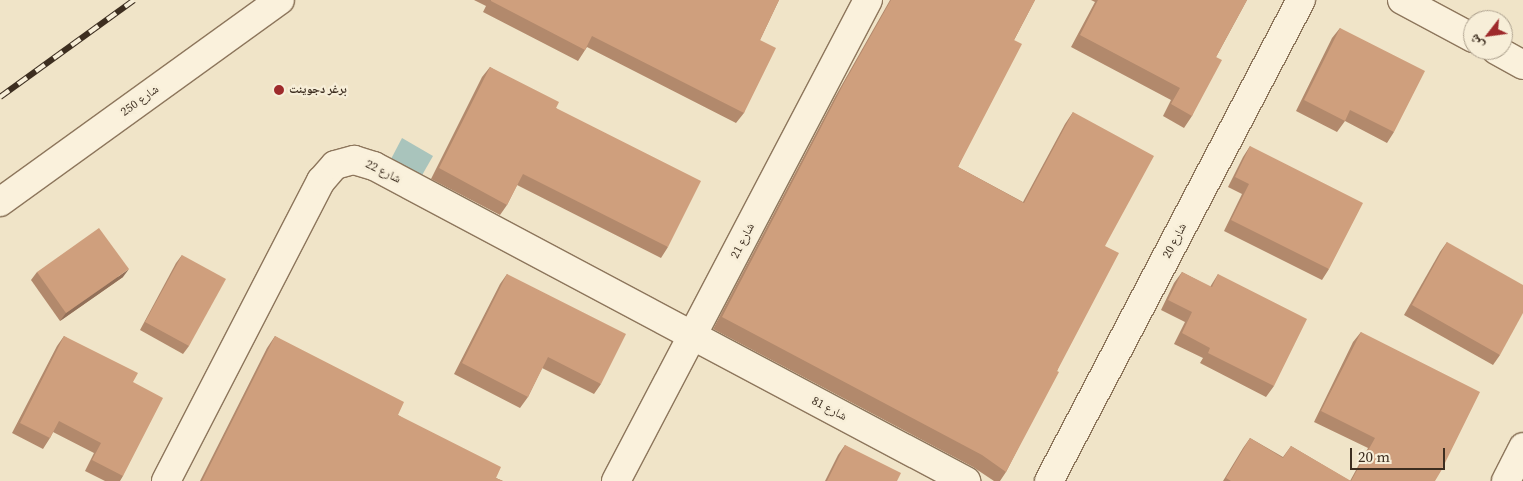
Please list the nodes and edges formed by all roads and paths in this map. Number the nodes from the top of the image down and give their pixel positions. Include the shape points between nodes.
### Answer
1 (280, 0) edge
2 (868, 0) edge
3 (1301, 0) edge
4 (1402, 0) edge
5 (1463, 33) edge
6 (0, 202) edge
7 (693, 336) junction
8 (1523, 447) edge
9 (166, 481) edge
10 (616, 481) edge
11 (966, 481) edge
12 (1048, 481) edge
13 (1506, 481) edge

1 - 6 street, شارع 250
2 - 7 street, شارع 21
3 - 12 street, شارع 20
4 - 5 street
7 - 9 street, شارع 22 via 369,164 344,161 335,165 321,181
7 - 10 street, شارع 21
7 - 11 street, شارع 81
8 - 13 street

